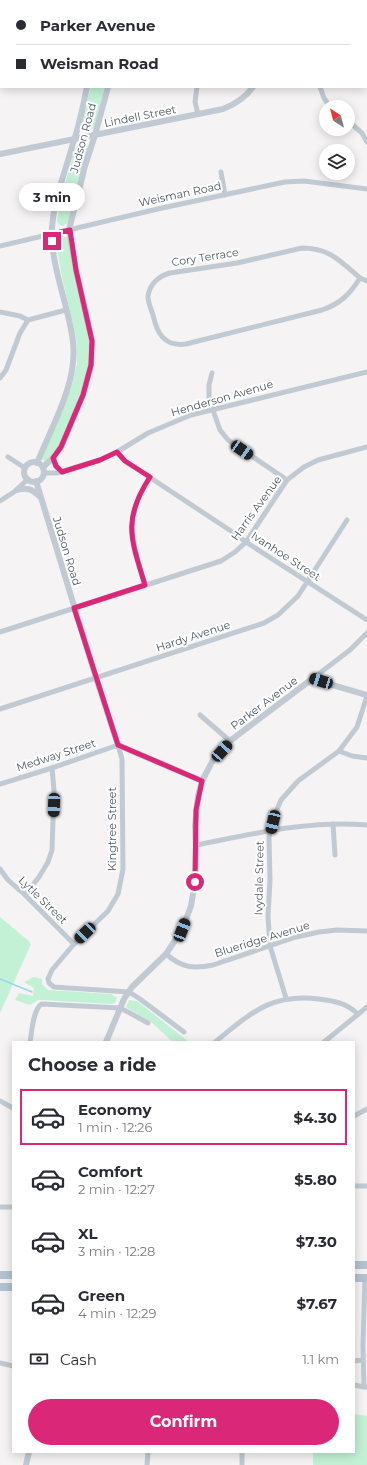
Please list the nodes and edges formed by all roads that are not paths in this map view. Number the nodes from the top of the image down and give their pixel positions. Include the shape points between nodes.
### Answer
1 (87, 88) edge
2 (108, 88) edge
3 (197, 88) edge
4 (252, 88) edge
5 (320, 88) edge
6 (325, 100) edge
7 (198, 114) junction
8 (355, 127) edge
9 (95, 135) junction
10 (75, 139) junction
11 (367, 142) edge
12 (0, 154) edge
13 (221, 172) dead end
14 (367, 189) edge
15 (225, 195) junction
16 (70, 230) junction
17 (52, 234) junction
18 (0, 246) edge
19 (360, 278) junction
20 (367, 281) edge
21 (66, 310) junction
22 (0, 312) edge
23 (28, 320) junction
24 (367, 372) edge
25 (212, 373) dead end
26 (0, 378) edge
27 (212, 410) junction
28 (367, 447) edge
29 (117, 452) junction
30 (8, 456) dead end
31 (53, 458) junction
32 (37, 462) junction
33 (26, 468) junction
34 (44, 470) junction
35 (62, 472) junction
36 (150, 477) junction
37 (28, 479) junction
38 (287, 480) junction
39 (36, 482) junction
40 (17, 490) junction
41 (40, 497) junction
42 (0, 501) edge
43 (347, 520) dead end
44 (246, 542) junction
45 (308, 582) junction
46 (145, 585) junction
47 (74, 608) junction
48 (367, 620) edge
49 (0, 632) edge
50 (367, 633) edge
51 (96, 678) junction
52 (312, 679) junction
53 (367, 696) edge
54 (0, 709) edge
55 (200, 715) dead end
56 (230, 741) junction
57 (118, 745) junction
58 (339, 751) junction
59 (367, 758) edge
60 (52, 768) junction
61 (202, 781) junction
62 (0, 784) edge
63 (333, 824) junction
64 (367, 825) edge
65 (271, 830) junction
66 (196, 846) junction
67 (335, 855) dead end
68 (0, 869) edge
69 (25, 895) junction
70 (367, 931) edge
71 (74, 944) junction
72 (270, 946) junction
73 (166, 954) junction
74 (129, 992) junction
75 (286, 998) junction
76 (367, 1007) edge
77 (120, 1008) junction
78 (358, 1014) junction
79 (148, 1023) dead end
80 (184, 1032) dead end
81 (30, 1041) edge
82 (106, 1041) edge
83 (216, 1041) edge
84 (325, 1041) edge
85 (0, 1101) edge
86 (12, 1107) edge
87 (367, 1110) edge
88 (355, 1116) edge
89 (355, 1186) edge
90 (367, 1186) edge
91 (0, 1207) edge
92 (12, 1207) edge
93 (355, 1265) edge
94 (367, 1265) edge
95 (12, 1274) edge
96 (0, 1275) edge
97 (355, 1278) edge
98 (366, 1278) edge
99 (0, 1286) edge
100 (12, 1287) edge
101 (366, 1298) edge
102 (363, 1360) junction
103 (355, 1361) edge
104 (0, 1363) edge
105 (12, 1366) edge
106 (355, 1385) edge
107 (365, 1387) edge
108 (29, 1453) edge
109 (148, 1453) edge
110 (242, 1453) edge
111 (26, 1465) edge
112 (147, 1465) edge
113 (242, 1465) edge

1 - 10 street, Judson Road
2 - 9 street, Judson Road
3 - 7 street via 195,102
4 - 7 street, Lindell Street via 234,104
5 - 6 street
7 - 9 street, Lindell Street
8 - 11 street
9 - 10 street, Lindell Street
9 - 16 street, Judson Road
10 - 12 street, Lindell Street
10 - 17 street, Judson Road via 56,198
13 - 15 street
14 - 15 street, Weisman Road via 304,180
15 - 16 street, Weisman Road
16 - 17 street, Weisman Road
16 - 31 street, Judson Road via 91,335 91,365 83,395 61,447
17 - 18 street, Weisman Road
17 - 21 street, Judson Road
19 - 19 street, Cory Terrace via 332,254 313,248 298,248 237,263 166,274 153,284 148,297 159,334 168,342 183,344 331,307 347,296
19 - 20 street, Cory Terrace
21 - 23 street
21 - 32 street, Judson Road via 73,341 72,372 66,394
22 - 23 street
23 - 26 street
24 - 27 street, Henderson Avenue
25 - 27 street via 208,395
27 - 29 street, Henderson Avenue via 170,423
27 - 38 street via 220,430 228,440
28 - 38 street, Harris Avenue via 318,460
29 - 35 street, Henderson Avenue
29 - 36 street, Ivanhoe Street via 125,461
30 - 33 street
31 - 34 street, Judson Road
31 - 35 street
32 - 33 street via 30,463
32 - 34 street
33 - 37 street via 25,474
34 - 35 street, Henderson Avenue via 49,474
34 - 39 street via 41,479
36 - 44 street, Ivanhoe Street
36 - 46 street via 135,503 131,531
37 - 39 street
37 - 40 street
38 - 44 street, Harris Avenue
39 - 41 street, Judson Road
40 - 41 street via 29,489
40 - 42 street
41 - 47 street, Judson Road
43 - 45 street, Hardy Avenue
44 - 45 street, Ivanhoe Street
44 - 46 street, Harris Avenue via 221,561
45 - 48 street, Ivanhoe Street
45 - 51 street, Hardy Avenue via 290,605 264,623
46 - 47 street, Harris Avenue
47 - 49 street, Harris Avenue
47 - 51 street, Judson Road
50 - 52 street, Parker Avenue via 350,650
51 - 54 street, Hardy Avenue
51 - 57 street, Judson Road
52 - 53 street
52 - 56 street, Parker Avenue
53 - 58 street, Ivydale Street via 357,727
55 - 56 street
56 - 61 street, Parker Avenue via 214,760
57 - 60 street, Medway Street
57 - 61 street
57 - 71 street, Kingtree Street via 122,759 121,884 108,911
58 - 59 street
58 - 65 street, Ivydale Street via 298,781 281,800
60 - 62 street, Medway Street
60 - 69 street via 52,850 48,862
61 - 66 street, Parker Avenue via 196,810
63 - 64 street
63 - 65 street
63 - 67 street
65 - 66 street
65 - 72 street, Ivydale Street via 268,916
66 - 73 street, Parker Avenue via 191,906 182,930
68 - 69 street, Lytle Street
69 - 71 street, Lytle Street
70 - 72 street, Blueridge Avenue via 319,932
71 - 74 street, Kingtree Street via 52,970 49,983 54,987
72 - 73 street, Blueridge Avenue via 200,968 182,965
72 - 75 street, Ivydale Street
73 - 74 street, Parker Avenue
74 - 77 street, Parker Avenue
74 - 80 street
75 - 78 street via 308,997 332,1001 349,1006
75 - 83 street via 251,1013
76 - 78 street
77 - 79 street
77 - 81 street via 39,1005
77 - 82 street, Parker Avenue
78 - 84 street
85 - 86 street
87 - 88 street
89 - 90 street
91 - 92 street
93 - 94 main road
95 - 96 main road
97 - 98 main road
98 - 101 street
99 - 100 main road
101 - 102 street
102 - 103 street
102 - 107 street
104 - 105 street
106 - 107 street
108 - 111 street
109 - 112 street
110 - 113 street

